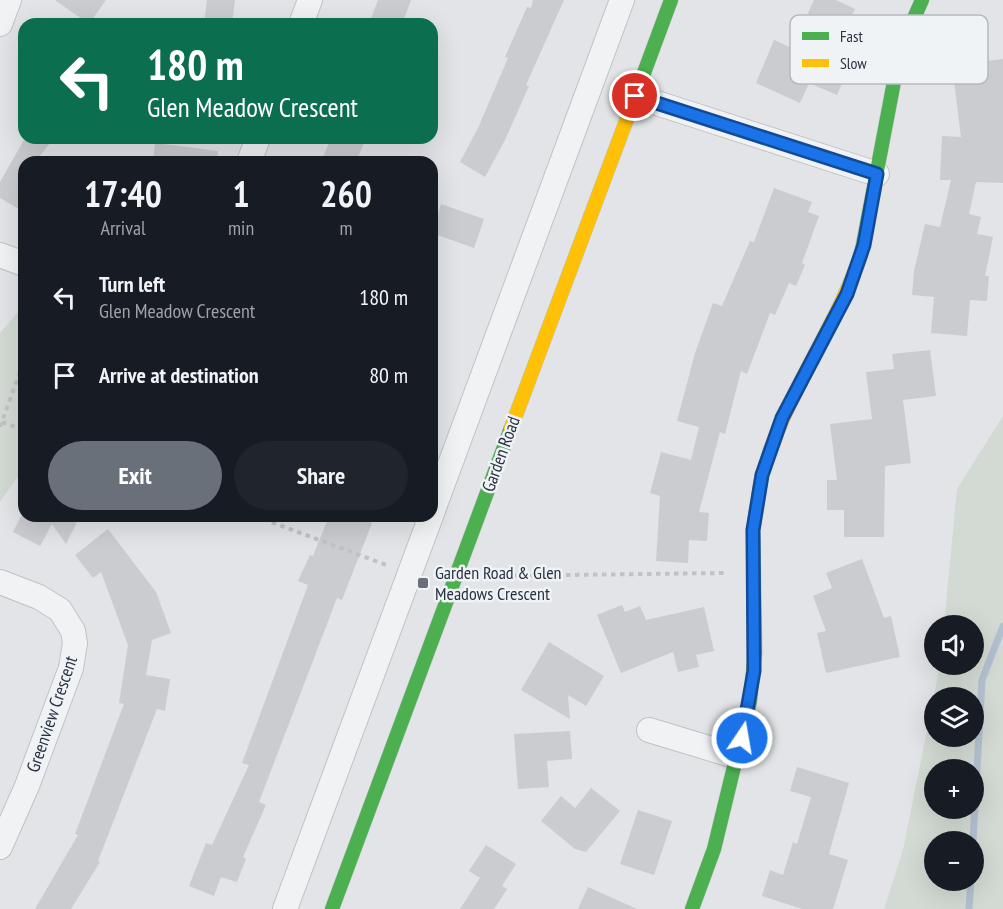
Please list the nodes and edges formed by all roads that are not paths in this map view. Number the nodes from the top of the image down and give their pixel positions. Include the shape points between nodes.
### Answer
1 (9, 0) edge
2 (310, 0) edge
3 (622, 0) edge
4 (670, 0) edge
5 (922, 0) edge
6 (915, 15) edge
7 (303, 18) edge
8 (0, 24) edge
9 (894, 84) edge
10 (635, 96) junction
11 (877, 174) junction
12 (0, 255) edge
13 (18, 262) edge
14 (438, 499) edge
15 (429, 522) edge
16 (0, 582) edge
17 (649, 730) dead end
18 (738, 757) junction
19 (0, 847) edge
20 (285, 909) edge
21 (332, 909) edge
22 (692, 909) edge

1 - 8 street
2 - 7 street
3 - 14 street
4 - 10 street, Garden Road
5 - 6 street
9 - 11 street
10 - 11 street
10 - 21 street, Garden Road
11 - 18 street via 864,245 847,294 782,418 762,475 753,530 754,671
12 - 13 street
15 - 20 street
16 - 19 street, Greenview Crescent via 60,610 75,643 71,668
17 - 18 street
18 - 22 street via 714,849

